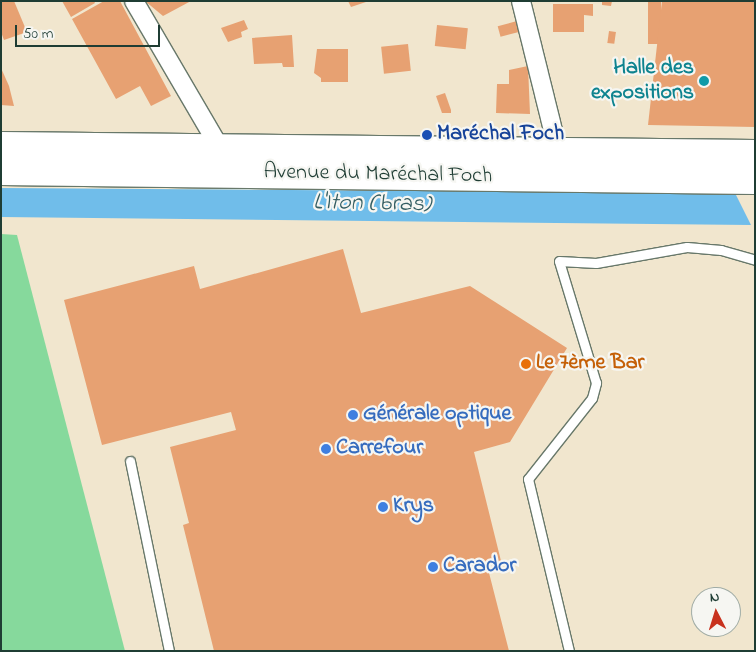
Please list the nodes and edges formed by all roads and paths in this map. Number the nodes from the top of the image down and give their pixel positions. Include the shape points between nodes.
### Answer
1 (134, 1) edge
2 (521, 1) edge
3 (1, 146) edge
4 (220, 148) junction
5 (558, 150) junction
6 (755, 154) edge
7 (1, 171) edge
8 (755, 180) edge
9 (755, 260) edge
10 (130, 461) dead end
11 (169, 651) edge
12 (569, 651) edge

1 - 4 street
2 - 5 street
3 - 4 main road, Avenue du Maréchal Foch
4 - 5 main road, Avenue du Maréchal Foch
5 - 6 main road, Avenue du Maréchal Foch
7 - 8 main road, Avenue du Maréchal Foch
9 - 12 lane via 721,250 687,248 596,262 558,261 596,383 592,398 528,479
10 - 11 lane

